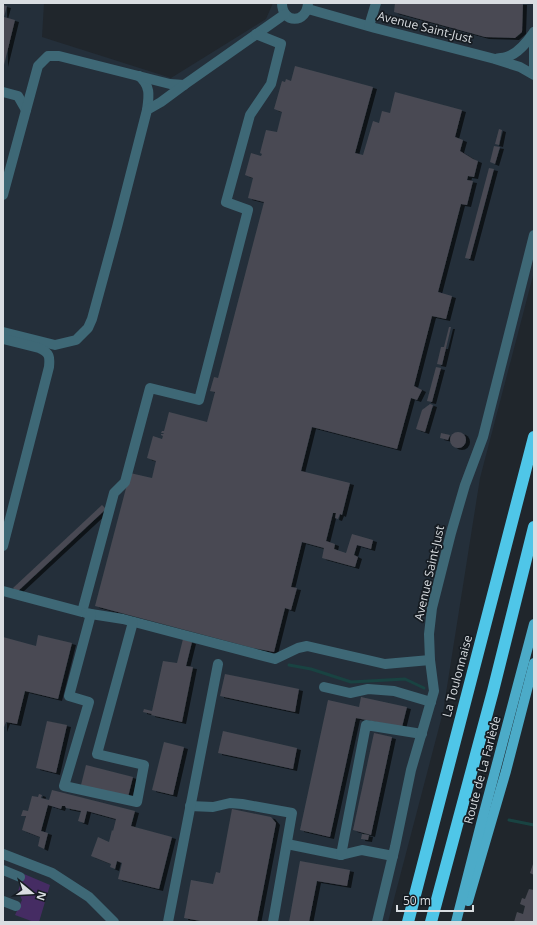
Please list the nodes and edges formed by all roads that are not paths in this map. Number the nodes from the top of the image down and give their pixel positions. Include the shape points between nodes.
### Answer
1 (282, 3) edge
2 (376, 3) edge
3 (308, 6) edge
4 (285, 14) junction
5 (368, 26) junction
6 (534, 31) edge
7 (256, 34) junction
8 (495, 59) junction
9 (534, 69) edge
10 (534, 75) edge
11 (139, 76) junction
12 (184, 84) junction
13 (3, 92) edge
14 (26, 110) junction
15 (147, 110) junction
16 (14, 156) junction
17 (3, 159) edge
18 (3, 195) edge
19 (534, 235) edge
20 (3, 332) edge
21 (3, 339) edge
22 (534, 437) edge
23 (534, 527) edge
24 (6, 529) edge
25 (3, 546) edge
26 (3, 591) edge
27 (87, 613) junction
28 (133, 622) junction
29 (534, 624) edge
30 (533, 639) edge
31 (430, 660) junction
32 (534, 663) edge
33 (218, 664) dead end
34 (534, 681) edge
35 (324, 687) dead end
36 (431, 702) junction
37 (520, 716) junction
38 (422, 734) junction
39 (190, 806) junction
40 (287, 844) junction
41 (3, 854) edge
42 (341, 855) junction
43 (393, 856) junction
44 (3, 870) edge
45 (20, 877) dead end
46 (3, 901) edge
47 (16, 906) dead end
48 (114, 922) edge
49 (168, 922) edge
50 (273, 922) edge
51 (377, 922) edge
52 (408, 922) edge
53 (431, 922) edge
54 (456, 922) edge
55 (462, 922) edge

1 - 4 street
2 - 5 street
3 - 4 street via 301,17 292,18
3 - 5 street, Avenue Saint-Just
4 - 7 street
5 - 8 street, Avenue Saint-Just
6 - 8 street via 514,54
6 - 9 street
7 - 12 street
7 - 27 street via 281,44 271,84 250,115 226,202 248,210 199,400 150,388 125,482 114,493
8 - 10 street, Avenue Saint-Just via 520,67
11 - 12 street via 170,84
11 - 14 street via 59,56 48,56 38,66
11 - 15 street via 146,82 148,89
12 - 15 street
13 - 14 street via 18,96
14 - 16 street
15 - 20 street via 88,328 76,340 55,345
16 - 17 street
16 - 18 street
19 - 31 street, Avenue Saint-Just via 483,437 464,485 432,608
21 - 24 street via 45,350 50,360
22 - 52 highway, La Toulonnaise
23 - 53 highway
24 - 25 street
26 - 27 street
27 - 28 street
27 - 28 street via 69,696 89,702 64,786 136,802 144,765 97,754
28 - 31 street via 275,659 307,646 385,664
29 - 30 main road, Route de La Farlède
30 - 54 main road, Route de La Farlède
31 - 36 street, Avenue Saint-Just via 434,691
32 - 37 main road, Route de La Farlède
33 - 39 street
34 - 37 street
35 - 36 street via 350,692 368,689 394,691
36 - 38 street, Avenue Saint-Just
37 - 55 main road, Route de La Farlède
38 - 42 street via 366,725
38 - 43 street, Avenue Saint-Just via 411,770
39 - 40 street via 213,807 230,803 292,813
39 - 49 street
40 - 42 street
40 - 50 street
41 - 48 street via 52,874 89,897
42 - 43 street via 362,850
43 - 51 street, Avenue Saint-Just
44 - 45 street
46 - 47 street

